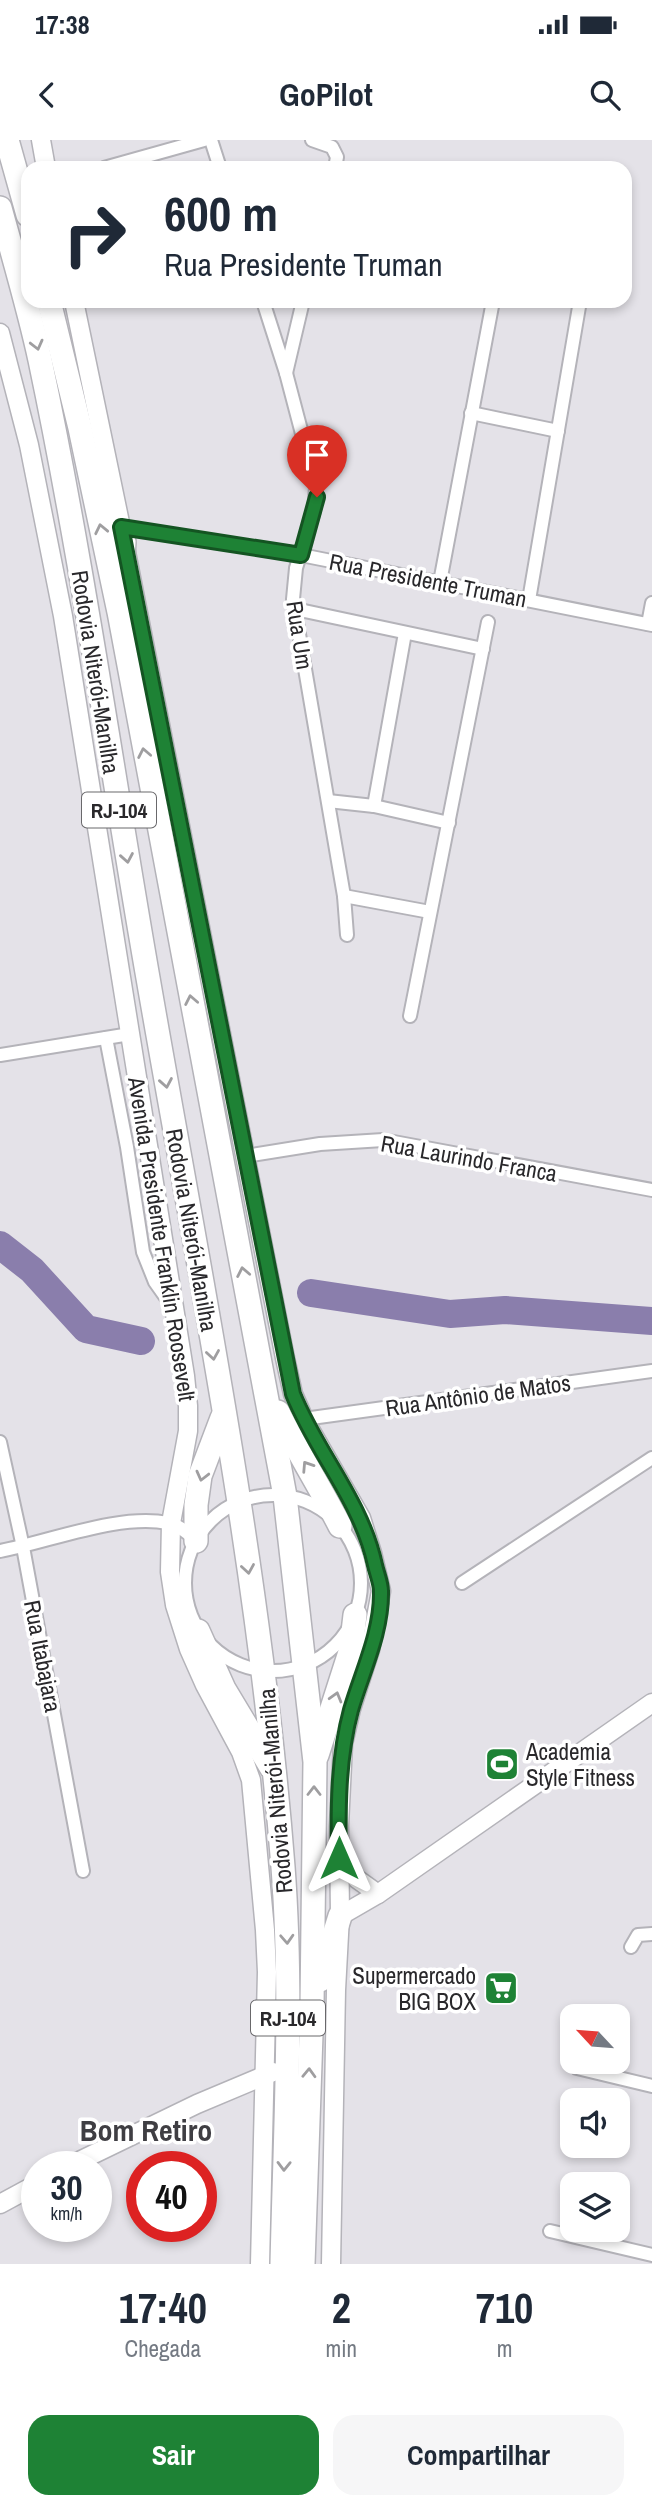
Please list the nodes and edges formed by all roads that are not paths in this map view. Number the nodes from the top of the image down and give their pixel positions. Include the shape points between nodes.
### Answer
1 (7, 140) edge
2 (41, 140) edge
3 (204, 140) edge
4 (211, 140) edge
5 (312, 140) edge
6 (45, 161) edge
7 (129, 161) edge
8 (218, 161) edge
9 (336, 161) edge
10 (21, 190) edge
11 (0, 208) edge
12 (21, 287) edge
13 (27, 308) edge
14 (51, 308) edge
15 (75, 308) edge
16 (265, 308) edge
17 (301, 308) edge
18 (492, 308) edge
19 (579, 308) edge
20 (0, 333) edge
21 (286, 373) junction
22 (471, 413) junction
23 (558, 431) junction
24 (122, 535) junction
25 (301, 555) junction
26 (440, 582) junction
27 (529, 600) junction
28 (652, 603) edge
29 (295, 609) junction
30 (118, 612) junction
31 (488, 622) dead end
32 (650, 625) edge
33 (405, 633) junction
34 (483, 649) junction
35 (328, 801) junction
36 (374, 806) junction
37 (449, 823) junction
38 (344, 896) junction
39 (430, 912) junction
40 (346, 935) dead end
41 (410, 1016) dead end
42 (130, 1034) junction
43 (106, 1038) junction
44 (0, 1055) edge
45 (245, 1156) junction
46 (652, 1190) edge
47 (174, 1308) junction
48 (652, 1371) edge
49 (265, 1387) junction
50 (223, 1415) junction
51 (303, 1419) junction
52 (0, 1441) edge
53 (652, 1458) edge
54 (285, 1496) junction
55 (238, 1502) junction
56 (171, 1523) junction
57 (340, 1526) junction
58 (196, 1541) junction
59 (23, 1546) junction
60 (0, 1551) edge
61 (462, 1583) dead end
62 (361, 1586) junction
63 (381, 1591) junction
64 (355, 1615) junction
65 (198, 1631) junction
66 (306, 1665) junction
67 (264, 1671) junction
68 (652, 1703) edge
69 (314, 1762) junction
70 (275, 1773) junction
71 (339, 1858) junction
72 (83, 1871) dead end
73 (378, 1894) junction
74 (340, 1916) junction
75 (652, 1934) edge
76 (631, 1947) dead end
77 (312, 2006) junction
78 (286, 2066) junction
79 (602, 2074) edge
80 (263, 2076) junction
81 (652, 2086) edge
82 (100, 2151) edge
83 (21, 2193) edge
84 (0, 2204) edge
85 (550, 2231) dead end
86 (652, 2255) edge
87 (260, 2264) edge
88 (282, 2264) edge
89 (303, 2264) edge
90 (331, 2264) edge

1 - 10 highway
2 - 6 street
3 - 7 street
4 - 8 street
5 - 9 street via 332,147
11 -> 12 highway, Rodovia Niterói-Manilha / RJ-104
13 -> 50 highway, Rodovia Niterói-Manilha / RJ-104 via 74,532
30 -> 14 highway, Rodovia Niterói-Manilha / RJ-104
15 - 24 street
16 - 21 street, Rua Um
17 - 21 street
18 - 22 street
19 - 23 street
20 - 42 street, Avenida Presidente Franklin Roosevelt via 29,445 61,604
21 - 25 street, Rua Um via 317,497
22 - 23 street
22 - 26 street
23 - 27 street
24 - 25 street, Rua Presidente Truman
24 - 30 highway
24 - 45 street
25 - 26 street, Rua Presidente Truman
25 - 29 street, Rua Um via 293,586
26 - 27 street, Rua Presidente Truman
27 - 32 street, Rua Presidente Truman
28 - 32 street
29 - 33 street
29 - 35 street, Rua Um
49 -> 30 highway, Rodovia Niterói-Manilha / RJ-104
31 - 34 street
33 - 34 street
33 - 36 street
34 - 37 street
35 - 36 street
35 - 38 street, Rua Um
36 - 37 street
37 - 39 street
38 - 39 street
38 - 40 street, Rua Um
39 - 41 street
42 - 43 street
42 - 47 street, Avenida Presidente Franklin Roosevelt
43 - 44 street
43 - 47 street via 143,1252 155,1282
45 - 46 street, Rua Laurindo Franca via 383,1140
45 - 51 street via 285,1359
47 - 56 street, Avenida Presidente Franklin Roosevelt via 188,1431
48 - 51 street, Rua Antônio de Matos
49 - 54 highway, Rodovia Niterói-Manilha / RJ-104
57 -> 49 highway
50 - 55 highway, Rodovia Niterói-Manilha / RJ-104
50 -> 58 highway via 201,1476
51 - 63 street via 361,1518
52 - 59 street, Rua Itabajara
53 - 61 street
54 - 55 street
54 - 57 street via 315,1506
54 - 66 highway, Rodovia Niterói-Manilha / RJ-104
55 - 58 street via 216,1515
55 -> 67 highway, Rodovia Niterói-Manilha / RJ-104
56 - 58 street
56 - 59 street via 116,1525
56 - 80 street, Avenida Presidente Franklin Roosevelt via 170,1572 183,1630 251,1780 265,1930
57 - 62 street via 356,1553
58 - 65 street via 185,1581 188,1607
59 - 60 street
59 - 72 street, Rua Itabajara
62 - 63 street
62 - 64 street
63 - 71 street via 370,1650 343,1744
64 - 66 street via 335,1645
69 -> 64 highway via 351,1649
65 - 67 street via 214,1650 235,1663
65 - 70 highway via 224,1689
66 - 67 street
66 - 69 highway, Rodovia Niterói-Manilha / RJ-104
67 - 70 highway, Rodovia Niterói-Manilha / RJ-104
68 - 73 street
77 -> 69 highway, Rodovia Niterói-Manilha / RJ-104
70 -> 78 highway, Rodovia Niterói-Manilha / RJ-104 via 289,1975
71 - 73 street
71 - 74 street
73 - 74 street
74 - 77 highway
74 - 90 street
75 - 76 street via 638,1935
89 -> 77 highway, Rodovia Niterói-Manilha / RJ-104
78 - 80 street
78 -> 88 highway, Rodovia Niterói-Manilha / RJ-104
79 - 81 street
80 - 82 street
80 - 87 street, Avenida Presidente Franklin Roosevelt
83 - 84 street
85 - 86 street

